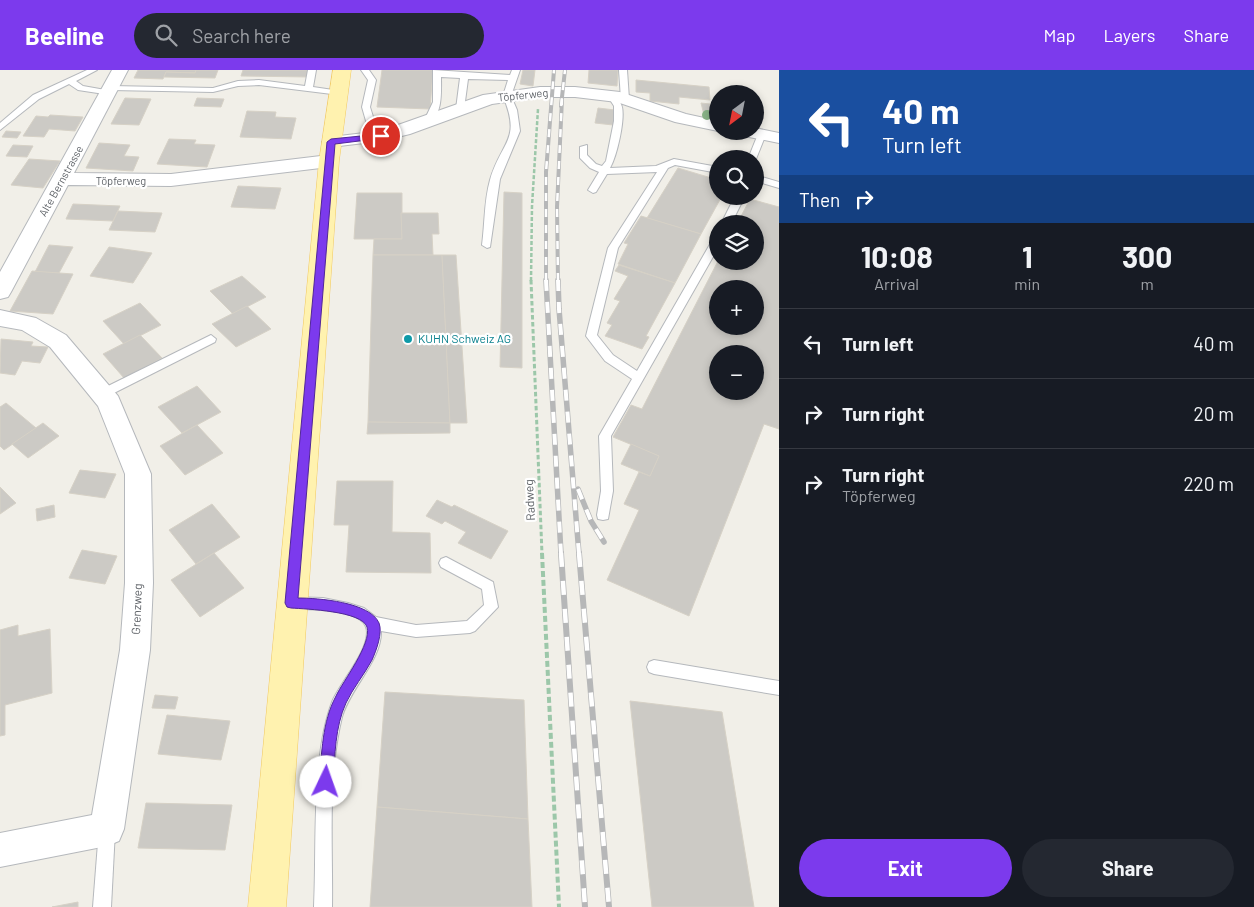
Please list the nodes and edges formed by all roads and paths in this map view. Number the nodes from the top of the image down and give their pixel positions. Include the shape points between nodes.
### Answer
1 (93, 70) edge
2 (120, 70) edge
3 (312, 70) edge
4 (342, 70) edge
5 (365, 70) edge
6 (623, 70) edge
7 (437, 72) edge
8 (515, 74) edge
9 (464, 76) junction
10 (70, 81) junction
11 (309, 88) junction
12 (110, 90) junction
13 (540, 92) junction
14 (337, 93) junction
15 (507, 96) junction
16 (618, 97) junction
17 (460, 108) junction
18 (428, 121) junction
19 (709, 124) edge
20 (0, 126) edge
21 (392, 133) junction
22 (584, 147) dead end
23 (330, 151) junction
24 (664, 168) junction
25 (709, 168) edge
26 (606, 171) junction
27 (62, 179) junction
28 (764, 181) edge
29 (779, 185) edge
30 (593, 190) dead end
31 (487, 245) dead end
32 (709, 255) edge
33 (0, 292) edge
34 (0, 318) edge
35 (211, 339) dead end
36 (638, 377) junction
37 (102, 394) junction
38 (603, 515) dead end
39 (446, 563) dead end
40 (291, 603) junction
41 (372, 623) junction
42 (654, 667) dead end
43 (779, 688) edge
44 (107, 829) junction
45 (0, 850) edge
46 (102, 907) edge
47 (267, 907) edge
48 (323, 907) edge
49 (559, 907) edge

1 - 10 lane
2 - 12 street, Alte Bernstrasse
3 - 11 lane
4 - 14 main road
5 - 21 lane via 372,80 366,106 370,121
6 - 16 lane
7 - 9 lane
7 - 18 lane via 437,102
8 - 9 lane
8 - 15 lane
9 - 17 lane
10 - 12 lane via 81,88
10 - 20 lane via 36,97
11 - 12 lane via 233,80 224,88 213,90
11 - 14 lane
12 - 27 street, Alte Bernstrasse
13 - 15 street, Töpferweg
13 - 16 street, Töpferweg
13 - 49 path, Radweg via 530,271
14 - 23 main road
15 - 17 street, Töpferweg
15 - 31 lane via 514,110 517,131 495,180
16 - 19 street, Töpferweg
16 - 26 lane via 618,121
17 - 18 street, Töpferweg
18 - 21 street, Töpferweg
21 - 23 street, Töpferweg via 362,139
22 - 26 lane via 583,156 593,166
23 - 27 street, Töpferweg via 171,180
23 - 40 main road
24 - 25 lane via 669,163 680,162
24 - 26 lane
24 - 36 lane via 613,248 591,336 609,358
26 - 30 lane
27 - 33 street, Alte Bernstrasse
28 - 29 lane
32 - 36 lane
34 - 37 street, Grenzweg via 28,323 58,340
35 - 37 lane
36 - 38 lane via 605,436 607,491
37 - 44 street, Grenzweg via 109,402 135,464 139,485 136,650
39 - 41 lane via 488,586 490,607 470,627 416,631
40 - 41 lane via 338,607 367,617
40 - 47 main road
41 - 48 lane via 373,634 367,656 340,700 331,728 326,764
42 - 43 lane
44 - 45 street
44 - 46 lane, Grenzweg

